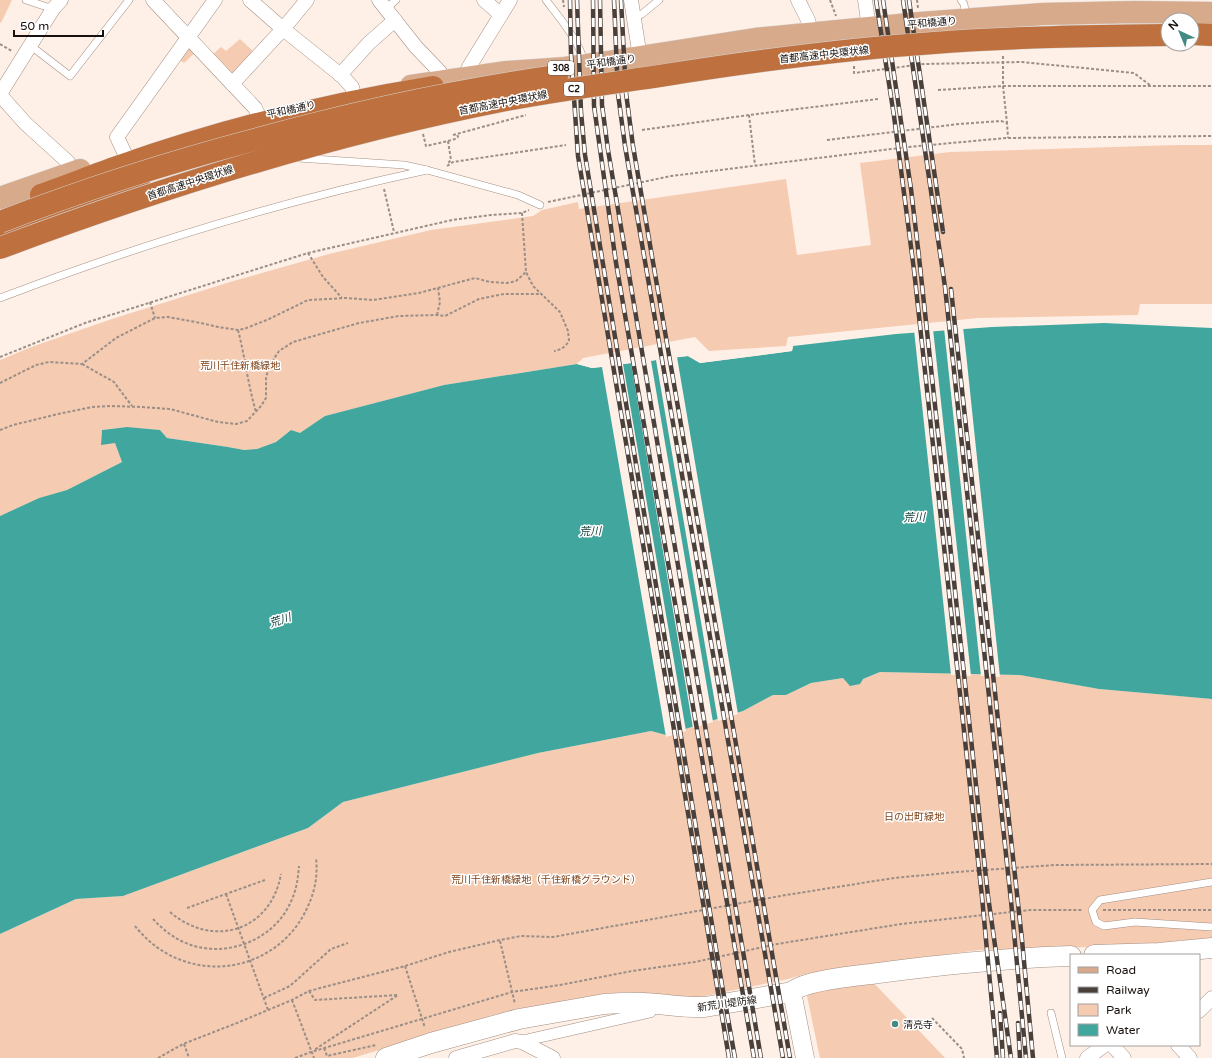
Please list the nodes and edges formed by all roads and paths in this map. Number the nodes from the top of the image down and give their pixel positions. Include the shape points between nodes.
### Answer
1 (26, 0) edge
2 (129, 0) edge
3 (154, 0) edge
4 (215, 0) edge
5 (250, 0) edge
6 (307, 0) edge
7 (484, 0) edge
8 (510, 0) edge
9 (546, 0) edge
10 (631, 0) edge
11 (659, 0) edge
12 (798, 0) edge
13 (830, 0) edge
14 (865, 0) edge
15 (387, 3) edge
16 (57, 5) edge
17 (1133, 6) edge
18 (1042, 7) edge
19 (963, 10) edge
20 (1212, 13) edge
21 (501, 15) junction
22 (633, 18) junction
23 (395, 20) junction
24 (838, 20) dead end
25 (1160, 21) edge
26 (1200, 21) edge
27 (1212, 21) edge
28 (869, 28) junction
29 (1160, 28) edge
30 (1200, 28) edge
31 (1212, 28) edge
32 (283, 29) junction
33 (812, 34) junction
34 (1160, 34) edge
35 (1200, 34) edge
36 (1212, 35) edge
37 (188, 37) junction
38 (31, 46) junction
39 (1002, 50) dead end
40 (640, 57) junction
41 (1003, 63) junction
42 (854, 64) dead end
43 (585, 65) junction
44 (340, 75) junction
45 (470, 77) junction
46 (537, 79) junction
47 (441, 81) junction
48 (232, 84) junction
49 (1003, 86) junction
50 (1151, 86) junction
51 (1212, 86) edge
52 (938, 90) dead end
53 (0, 94) edge
54 (354, 96) junction
55 (505, 100) junction
56 (878, 100) dead end
57 (528, 114) dead end
58 (749, 115) junction
59 (259, 116) junction
60 (1007, 123) junction
61 (642, 130) dead end
62 (457, 134) junction
63 (454, 135) dead end
64 (1212, 136) edge
65 (1008, 138) junction
66 (827, 140) dead end
67 (448, 141) junction
68 (425, 144) dead end
69 (566, 145) dead end
70 (125, 154) junction
71 (253, 154) junction
72 (451, 160) dead end
73 (755, 165) junction
74 (446, 166) dead end
75 (427, 170) junction
76 (71, 173) junction
77 (382, 180) junction
78 (0, 198) edge
79 (540, 205) junction
80 (0, 210) edge
81 (522, 213) junction
82 (0, 222) edge
83 (0, 228) edge
84 (394, 232) junction
85 (0, 234) edge
86 (0, 248) edge
87 (308, 253) junction
88 (0, 254) edge
89 (526, 272) junction
90 (438, 288) junction
91 (540, 294) junction
92 (0, 298) edge
93 (343, 298) junction
94 (150, 302) junction
95 (437, 315) junction
96 (155, 318) junction
97 (238, 330) junction
98 (554, 351) dead end
99 (0, 357) edge
100 (82, 364) junction
101 (0, 383) edge
102 (132, 406) junction
103 (256, 413) junction
104 (0, 430) edge
105 (316, 858) dead end
106 (1212, 864) edge
107 (299, 866) dead end
108 (281, 874) dead end
109 (265, 880) dead end
110 (1212, 882) edge
111 (226, 894) junction
112 (187, 908) dead end
113 (1092, 910) junction
114 (1212, 910) edge
115 (170, 912) dead end
116 (153, 919) dead end
117 (135, 926) dead end
118 (238, 927) junction
119 (1212, 927) edge
120 (500, 940) junction
121 (348, 943) dead end
122 (244, 944) junction
123 (1212, 948) edge
124 (1162, 954) edge
125 (1070, 956) edge
126 (1200, 958) edge
127 (1212, 958) edge
128 (250, 960) junction
129 (405, 966) junction
130 (309, 991) junction
131 (512, 992) junction
132 (792, 992) junction
133 (264, 998) junction
134 (1212, 998) edge
135 (292, 1000) junction
136 (655, 1004) junction
137 (268, 1010) junction
138 (1200, 1010) edge
139 (1051, 1013) dead end
140 (932, 1018) dead end
141 (422, 1019) junction
142 (518, 1019) junction
143 (426, 1031) dead end
144 (522, 1042) junction
145 (183, 1044) junction
146 (1104, 1046) edge
147 (1113, 1046) edge
148 (1179, 1046) edge
149 (324, 1048) junction
150 (384, 1051) edge
151 (311, 1052) junction
152 (158, 1058) edge
153 (189, 1058) edge
154 (295, 1058) edge
155 (314, 1058) edge
156 (456, 1058) edge
157 (552, 1058) edge
158 (805, 1058) edge
159 (964, 1058) edge
160 (1062, 1058) edge
161 (1087, 1058) edge
162 (1124, 1058) edge
163 (1190, 1058) edge

1 - 16 lane
2 - 38 lane via 70,76
3 - 37 street
4 - 37 street
5 - 32 street
6 - 32 street
7 - 21 street
8 - 21 street
9 - 43 lane via 573,38
10 - 22 street
11 - 22 lane
12 - 33 street
13 - 24 path
14 - 28 street
15 - 23 street
16 - 38 street
17 - 18 main road, 平和橋通り / 308
17 - 20 main road, 平和橋通り / 308
18 - 19 main road, 平和橋通り / 308
19 - 28 main road, 平和橋通り / 308
21 - 45 street via 469,67
22 - 40 street
23 - 44 street via 369,43
23 - 47 street via 440,72
25 - 46 highway, 首都高速中央環状線 / C2, bridge via 934,28 757,47
26 - 27 highway
28 - 33 main road, 平和橋通り / 308
29 - 71 main road, 平和橋通り / 308 via 1002,32 763,54 490,96 419,110
30 - 31 main road
32 - 44 street
32 - 48 street
33 - 40 main road, 平和橋通り / 308
34 - 55 highway, 首都高速中央環状線 / C2, bridge via 926,43 763,61
35 - 36 highway
37 - 48 street
37 - 70 street via 117,137
38 - 53 street
39 - 41 path
40 - 43 main road, 平和橋通り / 308
41 - 42 path via 924,64 854,73
41 - 49 path
41 - 50 path via 1022,62 1134,72
43 - 45 main road, 平和橋通り / 308
44 - 54 street via 352,87
45 - 47 main road, 平和橋通り / 308
46 - 80 highway, bridge via 465,82 403,92 285,117 121,166
46 - 82 highway, 首都高速中央環状線 / C2, bridge via 398,103 204,153
47 - 54 main road, 平和橋通り / 308
48 - 59 street via 255,108
49 - 50 path
49 - 52 path
49 - 60 path
50 - 51 path
53 - 76 street via 26,124 68,162
54 - 59 main road, 平和橋通り / 308
55 - 85 highway, bridge via 396,114 263,146 139,185
55 - 86 highway, 首都高速中央環状線 / C2, bridge via 345,137 236,168
56 - 58 path
57 - 62 path
58 - 61 path
58 - 73 path
59 - 70 main road, 平和橋通り / 308 via 195,132
60 - 65 path
60 - 66 path via 1001,121 959,124
62 - 63 path
62 - 67 path via 456,139
64 - 65 path
65 - 73 path
67 - 68 path via 426,146
67 - 72 path
69 - 74 path via 453,162
70 - 76 main road, 平和橋通り / 308
71 - 75 lane via 404,165
71 - 83 main road, 平和橋通り / 308 via 192,166 132,183
71 - 88 main road via 155,186 124,210
73 - 79 path via 671,176
75 - 77 lane
75 - 79 lane via 518,195
76 - 78 main road, 平和橋通り / 308
77 - 84 path
77 - 92 lane via 193,231 66,272
79 - 81 path
81 - 84 path via 452,220
81 - 89 path
84 - 87 path
87 - 93 path via 324,277
87 - 94 path
89 - 90 path via 516,281 498,283 475,278
89 - 91 path
90 - 93 path via 373,300
90 - 95 path via 440,302
91 - 95 path via 504,294 479,299 445,316
91 - 98 path via 560,312 568,332 569,341 560,350
93 - 97 path via 308,300 269,319
94 - 96 path
94 - 99 path via 85,322
95 - 103 path via 399,316 359,323 293,342 279,351 269,366 266,398
96 - 97 path via 168,317
96 - 100 path via 116,338
97 - 103 path
100 - 101 path via 48,362 36,365
100 - 102 path via 114,382
102 - 103 path via 170,409 218,422 236,424 247,421
102 - 104 path via 92,408 58,414
105 - 128 path via 315,888 301,920 279,945
106 - 120 path via 1055,865 894,878 553,937 520,936
107 - 122 path via 296,888 286,912 271,929
108 - 118 path via 276,893 267,908 254,920
109 - 111 path
110 - 113 lane via 1100,900
111 - 112 path
111 - 118 path
113 - 114 path
113 - 119 lane via 1096,922 1104,926 1135,922
113 - 131 path via 1030,910 901,924
115 - 118 path via 203,930 213,932
116 - 122 path via 168,934 191,945 228,948
117 - 128 path via 158,948 181,960 216,967 232,966
118 - 122 path
120 - 129 path
120 - 131 path
121 - 133 path via 331,949 290,986
122 - 128 path
123 - 124 main road
125 - 132 main road, 新荒川堤防線 via 972,961 843,978 800,986
126 - 127 main road
128 - 133 path
129 - 130 path
129 - 141 path
130 - 135 path
130 - 151 path via 315,1000 398,995
131 - 141 path
131 - 142 path
132 - 136 main road, 新荒川堤防線 via 705,1007
132 - 158 street
133 - 137 path
134 - 138 street
135 - 137 path
135 - 151 path
136 - 142 main road, 新荒川堤防線 via 616,1003
136 - 144 street via 650,1012
137 - 145 path
139 - 160 lane
140 - 159 path via 962,1049
141 - 143 path
141 - 149 path
142 - 150 main road, 新荒川堤防線 via 431,1043
144 - 156 street via 515,1041
144 - 157 street
145 - 152 path
145 - 153 path
146 - 161 street
147 - 162 street
148 - 163 street
149 - 150 path via 327,1056
149 - 151 path
151 - 154 path
151 - 155 path

